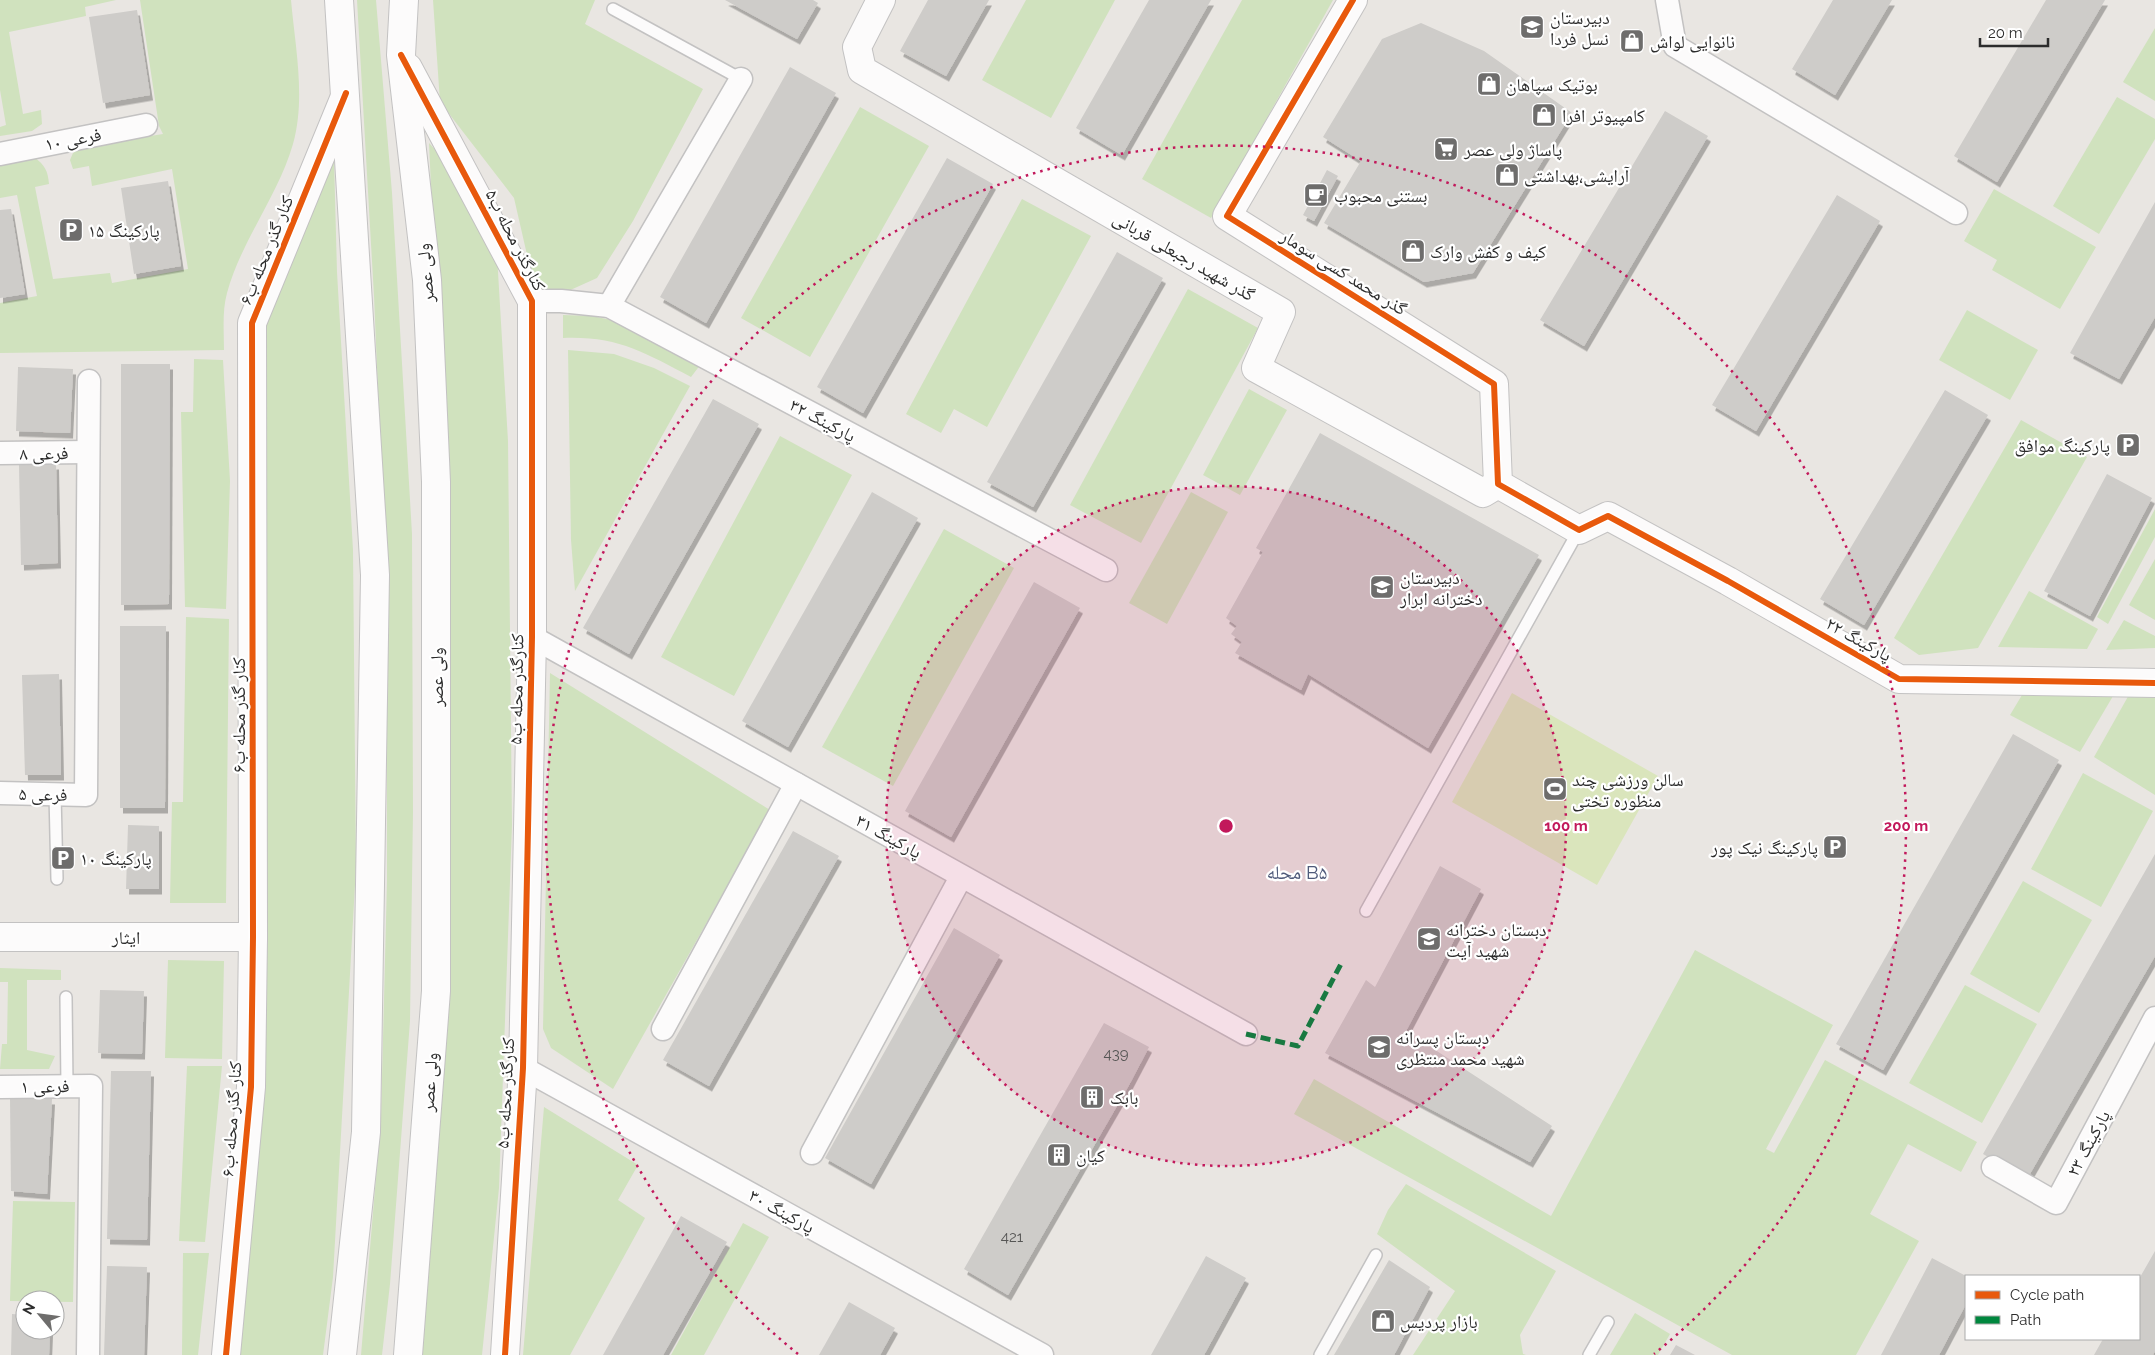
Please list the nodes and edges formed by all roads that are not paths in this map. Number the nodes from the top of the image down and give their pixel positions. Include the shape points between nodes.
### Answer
1 (339, 0) edge
2 (404, 0) edge
3 (881, 0) edge
4 (1353, 0) edge
5 (1667, 0) edge
6 (613, 9) dead end
7 (401, 56) junction
8 (740, 79) joint
9 (346, 92) junction
10 (146, 125) dead end
11 (0, 154) edge
12 (1956, 213) dead end
13 (532, 301) junction
14 (609, 306) junction
15 (89, 381) dead end
16 (88, 452) junction
17 (0, 453) edge
18 (1498, 484) junction
19 (1579, 530) junction
20 (1106, 570) dead end
21 (532, 637) junction
22 (2155, 683) edge
23 (796, 784) junction
24 (0, 793) edge
25 (55, 794) junction
26 (961, 877) junction
27 (57, 879) dead end
28 (1366, 911) dead end
29 (253, 936) junction
30 (0, 937) edge
31 (66, 996) dead end
32 (2155, 1018) edge
33 (663, 1029) dead end
34 (1246, 1034) dead end
35 (523, 1068) junction
36 (68, 1086) junction
37 (0, 1087) edge
38 (812, 1153) dead end
39 (1993, 1167) dead end
40 (1376, 1255) dead end
41 (1608, 1322) dead end
42 (88, 1355) edge
43 (226, 1355) edge
44 (342, 1355) edge
45 (408, 1355) edge
46 (505, 1355) edge
47 (1042, 1355) edge
48 (1320, 1355) edge
49 (1590, 1355) edge

1 - 9 street
2 - 7 street, ولی عصر
3 - 18 street, گذر شهید رجبعلی قربانی via 858,46 862,70 1281,312 1256,368 1483,492
4 - 18 street, گذر محمد کسی سومار via 1227,216 1494,384
5 - 12 street via 1675,46
6 - 8 lane
7 - 13 street, کنارگذر محله ب۵
7 - 45 street, ولی عصر via 427,280 436,482 436,991
8 - 14 street
9 - 29 street, کنار گذر محله ب۶ via 252,323
9 - 44 street via 376,574 366,1132
10 - 11 street, فرعی ۱۰
13 - 14 street, پارکینگ ۳۲
13 - 21 street, کنارگذر محله ب۵
14 - 20 street, پارکینگ ۳۲
15 - 16 street
16 - 17 street, فرعی ۸
16 - 25 street, فرعی ۵ via 86,794
18 - 19 street
19 - 22 street, پارکینگ ۲۲ via 1608,516 1900,679
19 - 28 lane
21 - 23 street, پارکینگ ۳۱
21 - 35 street, کنارگذر محله ب۵
23 - 26 street, پارکینگ ۳۱
23 - 33 street
24 - 25 street, فرعی ۵
25 - 27 lane
26 - 34 street, پارکینگ ۳۱
26 - 38 street
29 - 30 street, ایثار
29 - 43 street, کنار گذر محله ب۶ via 251,1087
31 - 36 lane
32 - 39 street, پارکینگ ۲۳ via 2056,1203
35 - 46 street, کنارگذر محله ب۵
35 - 47 street, پارکینگ ۳۰
36 - 37 street, فرعی ۱
36 - 42 street, فرعی ۱ via 91,1086
40 - 48 lane
41 - 49 lane

